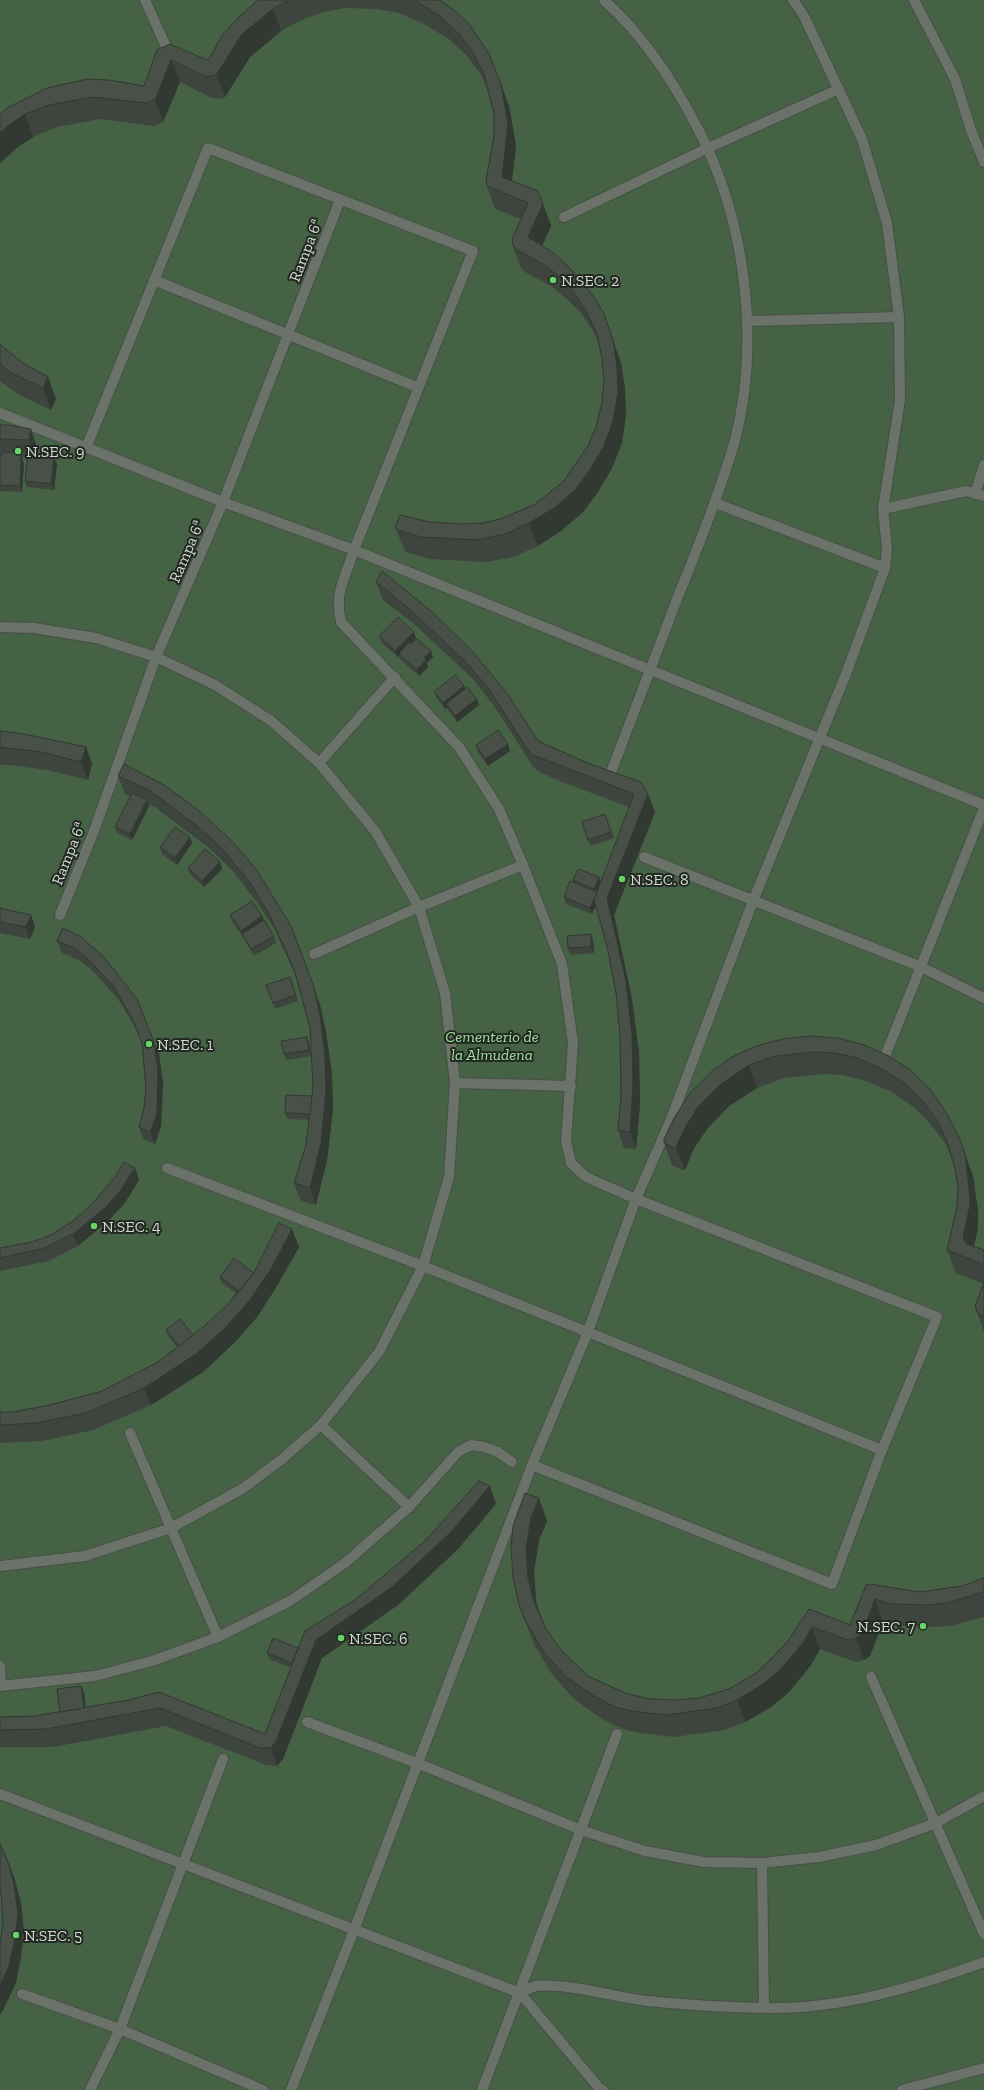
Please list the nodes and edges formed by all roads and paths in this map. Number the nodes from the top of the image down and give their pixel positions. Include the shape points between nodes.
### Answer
1 (145, 0) edge
2 (793, 0) edge
3 (914, 0) edge
4 (608, 1) edge
5 (168, 51) edge
6 (839, 89) junction
7 (708, 148) junction
8 (984, 162) edge
9 (340, 200) junction
10 (564, 217) dead end
11 (154, 280) junction
12 (898, 317) junction
13 (748, 321) junction
14 (288, 335) junction
15 (418, 387) junction
16 (0, 413) edge
17 (86, 448) junction
18 (984, 465) edge
19 (979, 495) edge
20 (223, 502) junction
21 (715, 503) junction
22 (883, 509) junction
23 (354, 550) junction
24 (885, 568) junction
25 (0, 627) edge
26 (156, 657) junction
27 (650, 670) junction
28 (395, 677) junction
29 (821, 738) junction
30 (319, 763) junction
31 (610, 775) edge
32 (984, 806) edge
33 (644, 857) dead end
34 (523, 865) junction
35 (753, 901) junction
36 (419, 907) junction
37 (60, 915) dead end
38 (314, 954) dead end
39 (919, 966) junction
40 (984, 998) edge
41 (882, 1064) edge
42 (455, 1084) junction
43 (571, 1086) junction
44 (167, 1168) dead end
45 (636, 1199) junction
46 (423, 1266) junction
47 (587, 1334) junction
48 (321, 1425) junction
49 (130, 1433) dead end
50 (882, 1450) junction
51 (512, 1462) dead end
52 (532, 1465) junction
53 (409, 1507) junction
54 (172, 1528) junction
55 (0, 1566) edge
56 (218, 1637) junction
57 (0, 1666) edge
58 (871, 1677) dead end
59 (1, 1686) edge
60 (307, 1722) dead end
61 (617, 1734) edge
62 (223, 1759) dead end
63 (417, 1763) junction
64 (0, 1794) edge
65 (984, 1796) edge
66 (936, 1823) junction
67 (581, 1830) junction
68 (762, 1863) junction
69 (183, 1865) junction
70 (354, 1930) junction
71 (984, 1934) edge
72 (984, 1962) edge
73 (520, 1993) junction
74 (22, 1994) dead end
75 (764, 2008) junction
76 (120, 2029) junction
77 (984, 2068) edge
78 (90, 2090) edge
79 (263, 2090) edge
80 (291, 2090) edge
81 (482, 2090) edge
82 (601, 2090) edge
83 (902, 2090) edge

1 - 5 lane
2 - 6 lane via 804,16
3 - 8 lane via 955,79
4 - 7 lane via 648,47 672,82
6 - 7 lane
6 - 12 lane via 862,139 887,223
7 - 10 lane
7 - 13 lane via 729,202
9 - 11 lane via 208,148
9 - 14 lane, Rampa 6ª
9 - 15 lane via 473,251
11 - 14 lane
11 - 17 lane
12 - 13 lane
12 - 22 lane via 900,400
13 - 21 lane via 746,378 735,435
14 - 15 lane
14 - 20 lane, Rampa 6ª
15 - 23 lane
16 - 17 lane
17 - 20 lane
18 - 19 lane
19 - 22 lane via 966,492
20 - 23 lane
20 - 26 lane, Rampa 6ª
21 - 24 lane
21 - 27 lane
22 - 24 lane via 887,549
23 - 27 lane
23 - 28 lane via 340,588 337,607 341,622
24 - 29 lane
25 - 26 lane via 34,628 96,638
26 - 30 lane via 215,685 270,720
26 - 37 lane, Rampa 6ª via 94,831
27 - 29 lane
27 - 31 lane
28 - 30 lane
28 - 34 lane via 459,748 499,809
29 - 32 lane
29 - 35 lane
30 - 36 lane via 375,831
32 - 39 lane
33 - 35 lane
34 - 36 lane
34 - 43 lane via 562,964 573,1043
35 - 39 lane
35 - 45 lane via 671,1119
36 - 38 lane
36 - 42 lane via 444,993
39 - 40 lane
39 - 41 lane
42 - 43 lane
42 - 46 lane via 449,1176
43 - 45 lane via 566,1141 571,1163 586,1177
44 - 46 lane
45 - 47 lane
45 - 50 lane via 937,1317
46 - 47 lane
46 - 48 lane via 379,1352
47 - 50 lane
47 - 52 lane
48 - 53 lane
48 - 54 lane via 281,1460 242,1489
49 - 54 lane
50 - 52 lane via 832,1584
51 - 53 lane via 498,1452 472,1445 458,1452
52 - 63 lane
53 - 56 lane via 345,1563 296,1596
54 - 55 lane via 85,1556
54 - 56 lane
56 - 59 lane via 152,1661 95,1676
57 - 59 lane
58 - 66 lane
60 - 63 lane
61 - 67 lane
62 - 69 lane
63 - 67 lane
63 - 70 lane
64 - 69 lane
65 - 66 lane
66 - 68 lane via 876,1846 819,1857
66 - 71 lane
67 - 68 lane via 645,1851 704,1862
67 - 73 lane
68 - 75 lane
69 - 70 lane
69 - 76 lane
70 - 73 lane
70 - 80 lane
72 - 75 lane via 889,1993 824,2004
73 - 75 lane via 536,1986 577,1988 620,1997 690,2006
73 - 81 lane
73 - 82 lane
74 - 76 lane
76 - 78 lane
76 - 79 lane
77 - 83 lane

